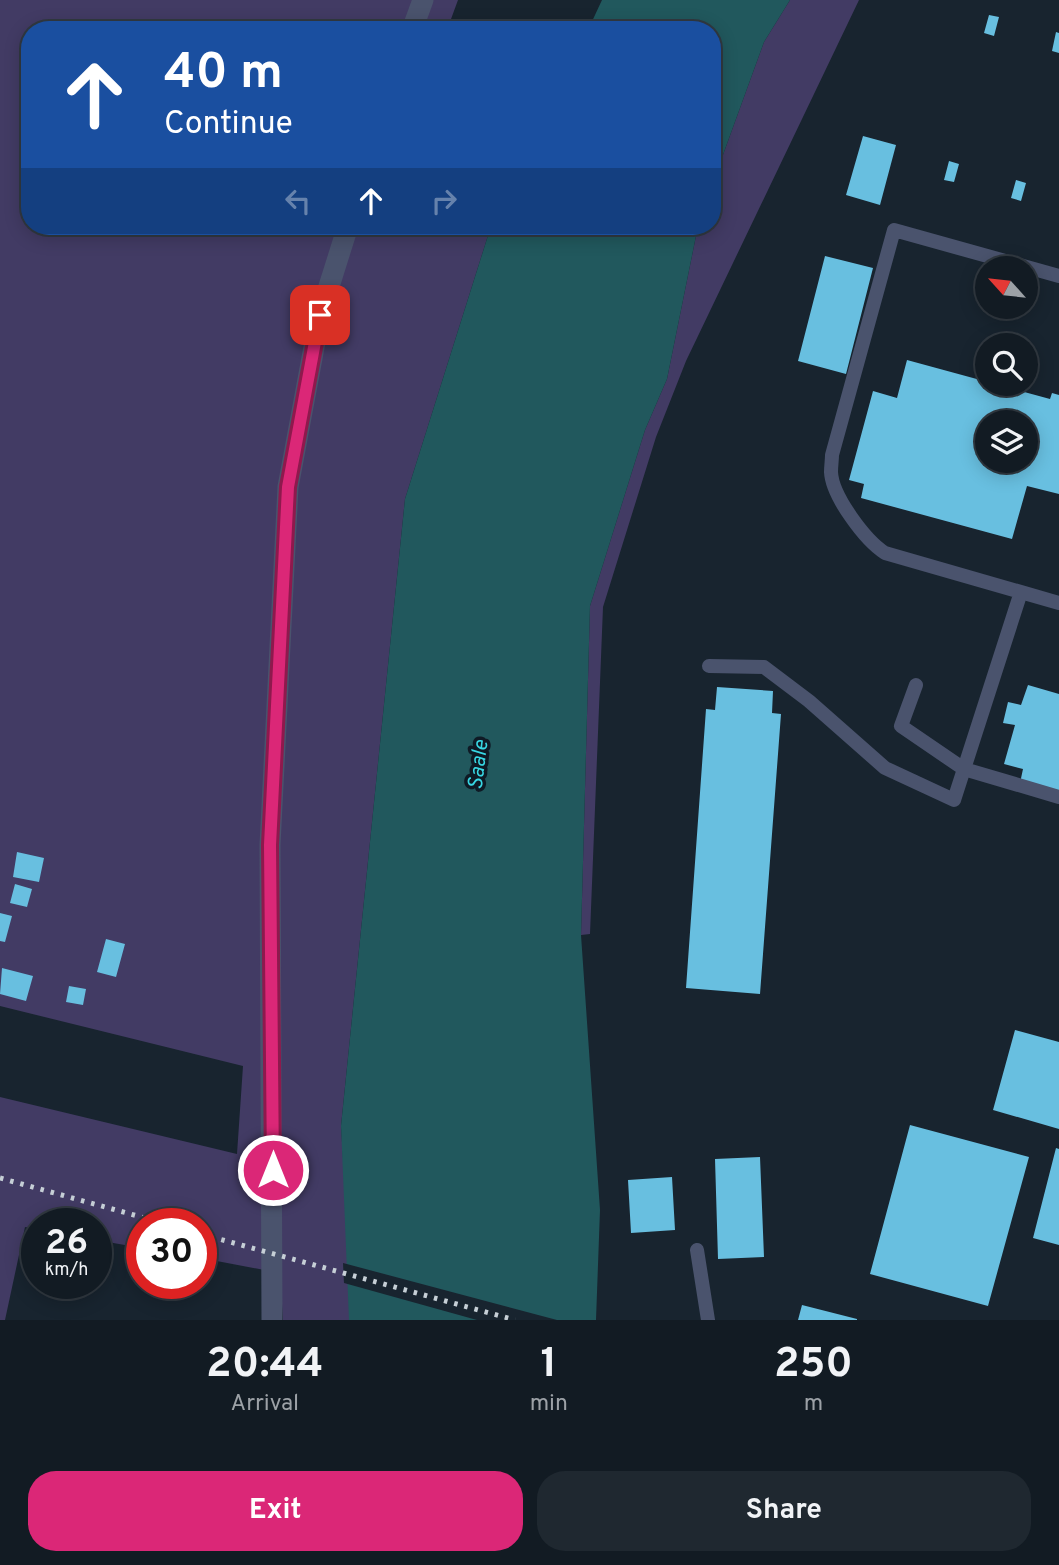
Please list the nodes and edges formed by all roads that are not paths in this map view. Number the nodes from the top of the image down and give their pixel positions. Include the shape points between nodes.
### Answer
1 (423, 0) edge
2 (415, 21) edge
3 (345, 235) edge
4 (1059, 276) edge
5 (1021, 592) junction
6 (1059, 603) edge
7 (709, 666) dead end
8 (916, 685) dead end
9 (964, 769) junction
10 (1059, 797) edge
11 (696, 1250) dead end
12 (272, 1320) edge
13 (708, 1320) edge

1 - 2 street
3 - 12 street via 320,315 288,487 270,845
4 - 5 lane via 894,230 832,455 835,487 876,547
5 - 6 lane
5 - 9 lane
7 - 9 lane via 764,667 885,768 954,800
8 - 9 lane via 901,726
9 - 10 lane
11 - 13 lane

